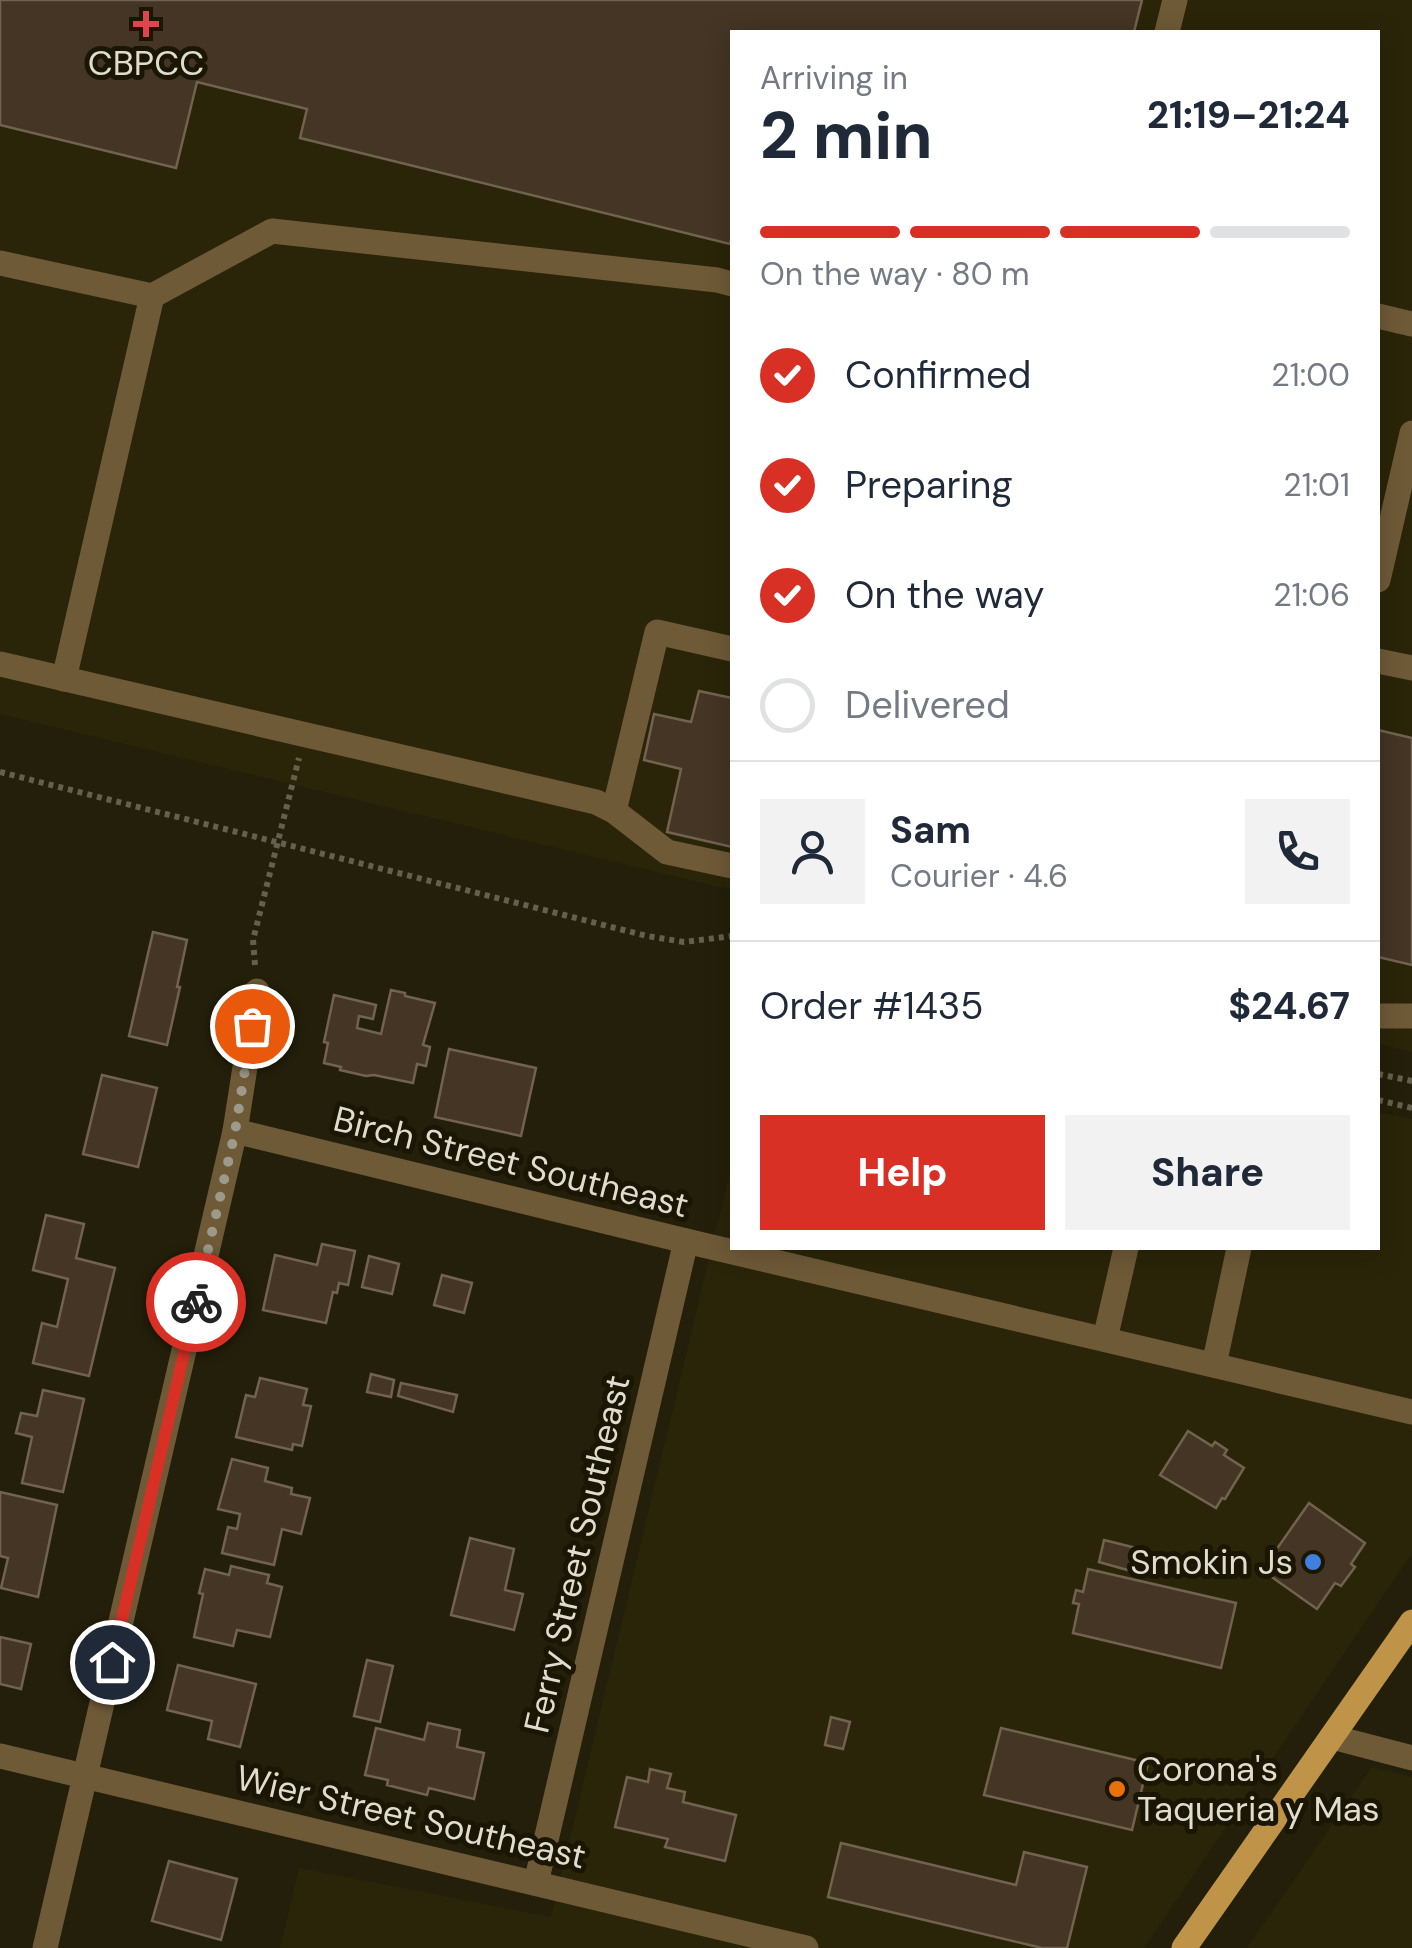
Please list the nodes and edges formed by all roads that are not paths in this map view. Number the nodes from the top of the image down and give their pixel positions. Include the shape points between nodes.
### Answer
1 (1175, 0) edge
2 (1168, 30) edge
3 (0, 263) edge
4 (730, 284) edge
5 (152, 296) junction
6 (1380, 316) edge
7 (1412, 324) edge
8 (1412, 432) edge
9 (1380, 571) edge
10 (730, 649) edge
11 (1380, 661) edge
12 (0, 664) edge
13 (1412, 668) edge
14 (64, 679) junction
15 (614, 811) junction
16 (730, 866) edge
17 (257, 991) road end
18 (1380, 1016) edge
19 (1412, 1016) edge
20 (235, 1132) junction
21 (686, 1241) junction
22 (1126, 1250) edge
23 (1239, 1250) edge
24 (1105, 1339) junction
25 (1214, 1365) junction
26 (1412, 1412) edge
27 (1412, 1622) edge
28 (1332, 1736) junction
29 (0, 1756) edge
30 (1412, 1758) edge
31 (85, 1776) junction
32 (536, 1882) junction
33 (45, 1948) edge
34 (806, 1948) edge
35 (1184, 1948) edge

1 - 2 street
3 - 5 street
4 - 5 street via 272,231
5 - 14 street
6 - 7 street
8 - 9 street
10 - 15 street via 658,632
11 - 13 street
12 - 14 street
14 - 15 street
15 - 16 street via 667,852
17 - 20 street
18 - 19 street
20 - 21 street, Birch Street Southeast
20 - 31 street
21 - 24 street, Birch Street Southeast
21 - 32 street, Ferry Street Southeast
22 - 24 street
23 - 25 street
24 - 25 street, Birch Street Southeast
25 - 26 street, Birch Street Southeast
27 - 28 main road
28 - 30 street
28 - 35 main road
29 - 31 street, Wier Street Southeast
31 - 32 street, Wier Street Southeast
31 - 33 street
32 - 34 street, Wier Street Southeast

